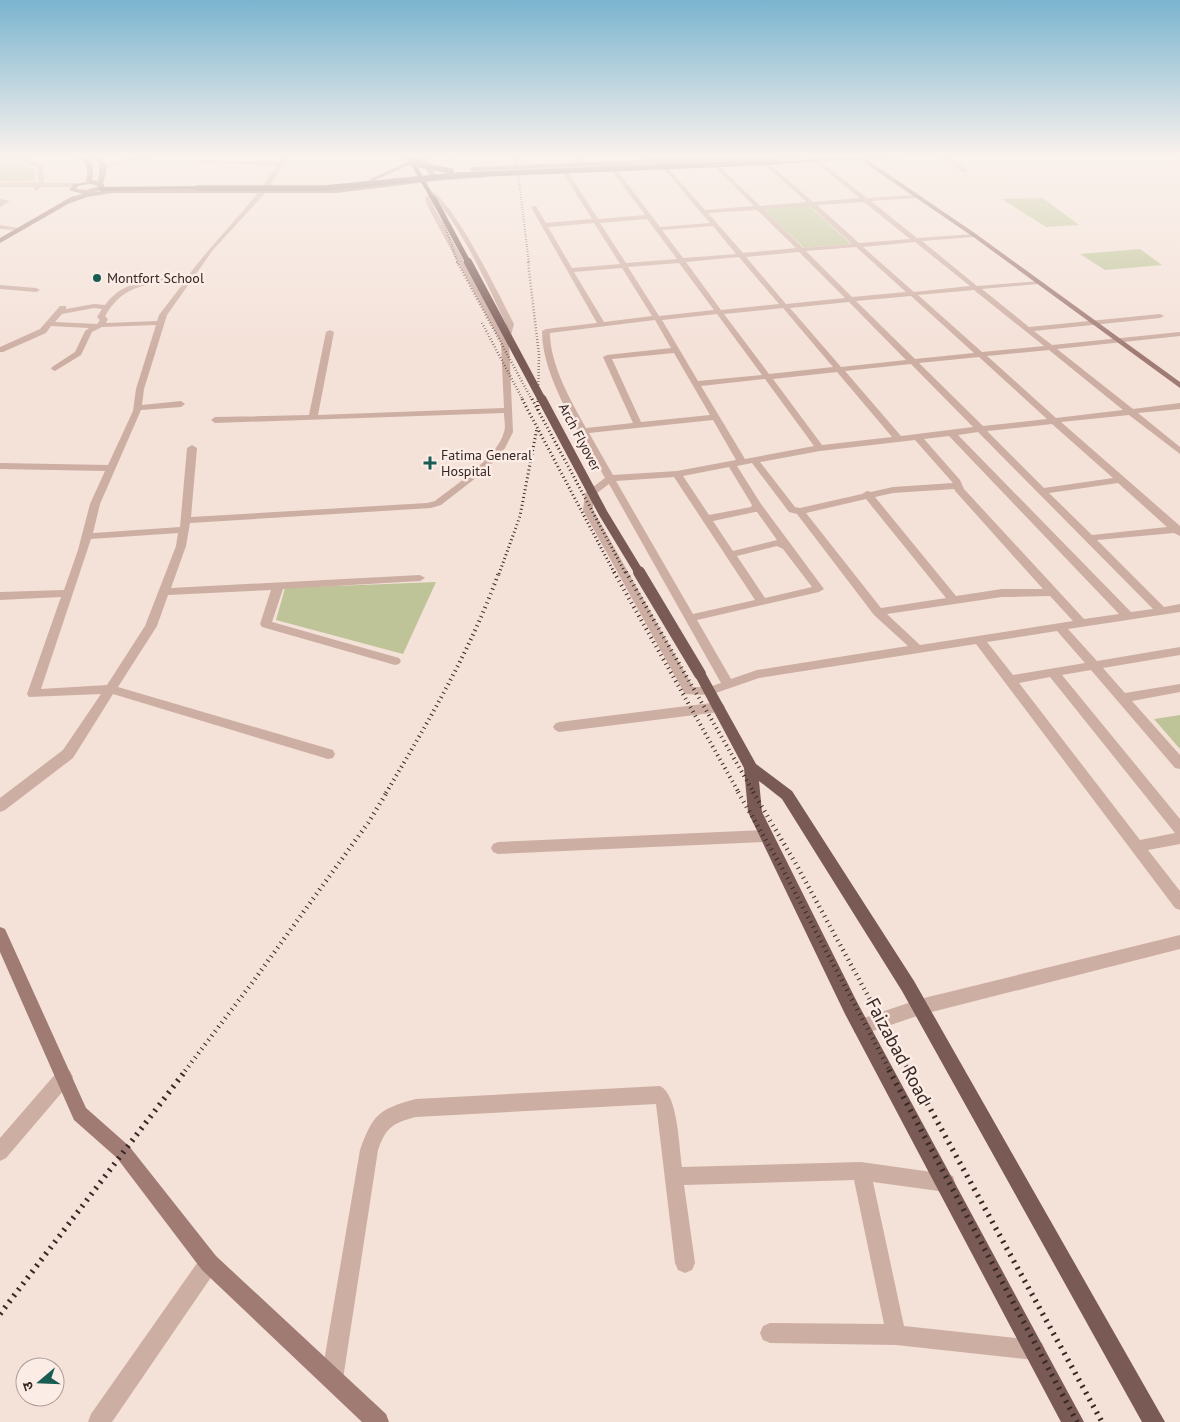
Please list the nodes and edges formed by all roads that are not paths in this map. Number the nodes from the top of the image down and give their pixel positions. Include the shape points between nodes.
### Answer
1 (27, 221) edge
2 (34, 221) edge
3 (235, 221) edge
4 (440, 221) edge
5 (447, 221) edge
6 (453, 221) edge
7 (542, 221) edge
8 (590, 221) edge
9 (595, 221) edge
10 (652, 221) edge
11 (712, 221) edge
12 (772, 221) edge
13 (831, 221) edge
14 (893, 221) edge
15 (954, 221) edge
16 (714, 224) junction
17 (544, 225) junction
18 (0, 227) edge
19 (15, 228) junction
20 (658, 229) junction
21 (974, 235) junction
22 (0, 236) edge
23 (917, 240) junction
24 (0, 241) edge
25 (858, 245) junction
26 (801, 250) junction
27 (740, 254) junction
28 (681, 260) junction
29 (624, 265) junction
30 (570, 270) junction
31 (190, 278) junction
32 (1038, 282) junction
33 (0, 287) edge
34 (977, 288) junction
35 (36, 290) dead end
36 (913, 294) junction
37 (850, 300) junction
38 (785, 306) junction
39 (106, 307) junction
40 (719, 312) junction
41 (1160, 316) dead end
42 (657, 318) junction
43 (160, 323) junction
44 (1094, 323) junction
45 (50, 324) junction
46 (601, 324) junction
47 (101, 326) junction
48 (1028, 329) junction
49 (330, 332) dead end
50 (1180, 334) edge
51 (1116, 340) junction
52 (505, 343) junction
53 (1050, 347) junction
54 (0, 350) edge
55 (676, 350) junction
56 (980, 354) junction
57 (913, 362) junction
58 (55, 369) dead end
59 (839, 370) junction
60 (768, 378) junction
61 (696, 384) junction
62 (1180, 386) edge
63 (181, 404) dead end
64 (1180, 406) edge
65 (138, 408) junction
66 (508, 410) junction
67 (1131, 411) junction
68 (714, 417) junction
69 (313, 418) junction
70 (215, 420) dead end
71 (1053, 420) junction
72 (638, 425) junction
73 (979, 428) junction
74 (584, 431) junction
75 (951, 432) junction
76 (917, 436) junction
77 (898, 438) junction
78 (192, 448) dead end
79 (820, 448) junction
80 (1180, 451) edge
81 (754, 460) junction
82 (737, 463) junction
83 (0, 466) edge
84 (112, 468) junction
85 (677, 474) junction
86 (611, 478) junction
87 (1120, 480) junction
88 (958, 486) junction
89 (1042, 491) junction
90 (867, 494) junction
91 (756, 505) junction
92 (800, 511) junction
93 (706, 519) junction
94 (185, 525) junction
95 (1179, 531) edge
96 (86, 536) junction
97 (1090, 538) junction
98 (788, 547) junction
99 (730, 555) junction
100 (420, 578) dead end
101 (278, 586) junction
102 (163, 592) junction
103 (1052, 592) junction
104 (68, 593) junction
105 (0, 596) edge
106 (953, 600) junction
107 (762, 602) junction
108 (1180, 608) edge
109 (1162, 611) junction
110 (878, 612) junction
111 (1128, 616) junction
112 (690, 618) junction
113 (1081, 623) junction
114 (1060, 627) junction
115 (979, 639) junction
116 (918, 649) junction
117 (1180, 651) edge
118 (395, 661) dead end
119 (1094, 666) junction
120 (1053, 672) junction
121 (1010, 680) junction
122 (728, 685) junction
123 (1180, 688) edge
124 (110, 689) junction
125 (710, 691) junction
126 (1122, 698) junction
127 (719, 707) junction
128 (559, 727) dead end
129 (328, 754) dead end
130 (1180, 764) edge
131 (751, 768) junction
132 (0, 806) edge
133 (1180, 829) edge
134 (766, 836) junction
135 (1180, 838) edge
136 (1137, 846) junction
137 (498, 848) dead end
138 (1180, 903) edge
139 (0, 934) edge
140 (1180, 942) edge
141 (920, 1007) junction
142 (861, 1027) junction
143 (64, 1077) junction
144 (0, 1152) edge
145 (861, 1171) junction
146 (674, 1176) junction
147 (946, 1183) junction
148 (208, 1262) junction
149 (685, 1263) dead end
150 (770, 1333) dead end
151 (896, 1335) junction
152 (1035, 1350) junction
153 (332, 1379) junction
154 (99, 1422) edge
155 (378, 1422) edge
156 (1073, 1422) edge
157 (1154, 1422) edge

1 - 19 street
2 - 24 street
3 - 31 street
4 - 52 street
5 - 125 main road, Arch Flyover, bridge via 604,513
6 - 52 street via 510,324
7 - 17 street
8 - 17 street
9 - 29 street
10 - 20 street
11 - 16 street
12 - 26 street
13 - 25 street
14 - 23 street
15 - 21 street
16 - 20 street
16 - 27 street
17 - 30 street
18 - 19 street
19 - 22 street
20 - 28 street
21 - 23 street
21 - 32 street
23 - 25 street
23 - 34 street
25 - 26 street
25 - 36 street
26 - 27 street
26 - 37 street
27 - 28 street
27 - 38 street
28 - 29 street
28 - 40 street
29 - 30 street
29 - 42 street
30 - 46 street
31 - 39 street via 138,283
31 - 43 street
32 - 34 street
32 - 44 street
33 - 35 street
34 - 36 street
34 - 48 street
36 - 37 street
36 - 56 street
37 - 38 street
37 - 57 street
38 - 40 street
38 - 59 street
39 - 45 street via 62,310
39 - 47 street
40 - 42 street
40 - 60 street
41 - 44 street
42 - 46 street
42 - 55 street
43 - 47 street
43 - 65 street via 140,389
44 - 48 street
44 - 51 street
45 - 47 street
45 - 54 street via 43,331
46 - 74 street via 546,331 546,343 562,393
47 - 58 street via 89,331 78,353
48 - 53 street
49 - 69 street
50 - 51 street
51 - 53 street
51 - 62 street
52 - 66 street
53 - 56 street
53 - 67 street
55 - 61 street
55 - 72 street via 608,357
56 - 57 street
56 - 71 street
57 - 59 street
57 - 73 street
59 - 60 street
59 - 77 street
60 - 61 street
60 - 79 street
61 - 68 street
63 - 65 street
64 - 67 street
65 - 84 street
66 - 69 street
66 - 94 street via 509,432 502,446 484,468 438,503
67 - 71 street
67 - 80 street
68 - 72 street
68 - 82 street
69 - 70 street
71 - 73 street
71 - 87 street
72 - 74 street
73 - 75 street
73 - 89 street
74 - 86 street
75 - 76 street
75 - 111 street
76 - 77 street
76 - 88 street
77 - 79 street
78 - 94 street
79 - 81 street
81 - 82 street
81 - 92 street via 792,510
82 - 85 street
82 - 91 street
83 - 84 street
84 - 96 street via 95,504
85 - 86 street
85 - 93 street
86 - 112 street
86 - 125 street via 588,495 588,510 689,691
87 - 89 street
87 - 95 street
88 - 90 street
88 - 103 street
89 - 97 street
90 - 92 street
90 - 106 street
91 - 93 street via 755,509
91 - 98 street
92 - 110 street
93 - 99 street
94 - 96 street
94 - 102 street via 181,546
95 - 97 street
96 - 104 street
97 - 109 street
98 - 99 street via 778,543
98 - 107 street via 819,589
99 - 107 street
100 - 101 street
101 - 102 street
101 - 118 street via 266,624
102 - 124 street via 151,626
103 - 106 street via 1002,592
103 - 113 street
104 - 105 street
104 - 124 street via 33,694
106 - 110 street
107 - 112 street
108 - 109 street
109 - 111 street
110 - 116 street
111 - 113 street
112 - 122 street
113 - 114 street
114 - 115 street
114 - 119 street
115 - 116 street
115 - 121 street
116 - 122 street via 757,674
117 - 119 street
119 - 120 street
119 - 126 street
120 - 121 street
120 - 133 street
121 - 136 street
122 - 125 street
123 - 126 street
124 - 129 street
124 - 132 street via 68,754
125 - 127 main road, Faizabad Road
126 - 130 street
127 - 128 street
127 - 131 main road, Faizabad Road
131 - 134 main road, Faizabad Road via 754,812
131 - 141 main road via 786,795
134 - 137 street
134 - 142 main road, Faizabad Road
135 - 136 street
136 - 138 street
139 - 143 street
140 - 141 street
141 - 142 street
141 - 157 main road
142 - 147 main road, Faizabad Road
143 - 144 street
143 - 148 street via 80,1114 123,1152
145 - 146 street
145 - 147 street
145 - 151 street
146 - 149 street
146 - 153 street via 664,1101 660,1095 416,1108 391,1114 376,1129 369,1150
147 - 152 main road, Faizabad Road
148 - 153 street
148 - 154 street
150 - 151 street
151 - 152 street
152 - 156 main road, Faizabad Road
153 - 155 street

